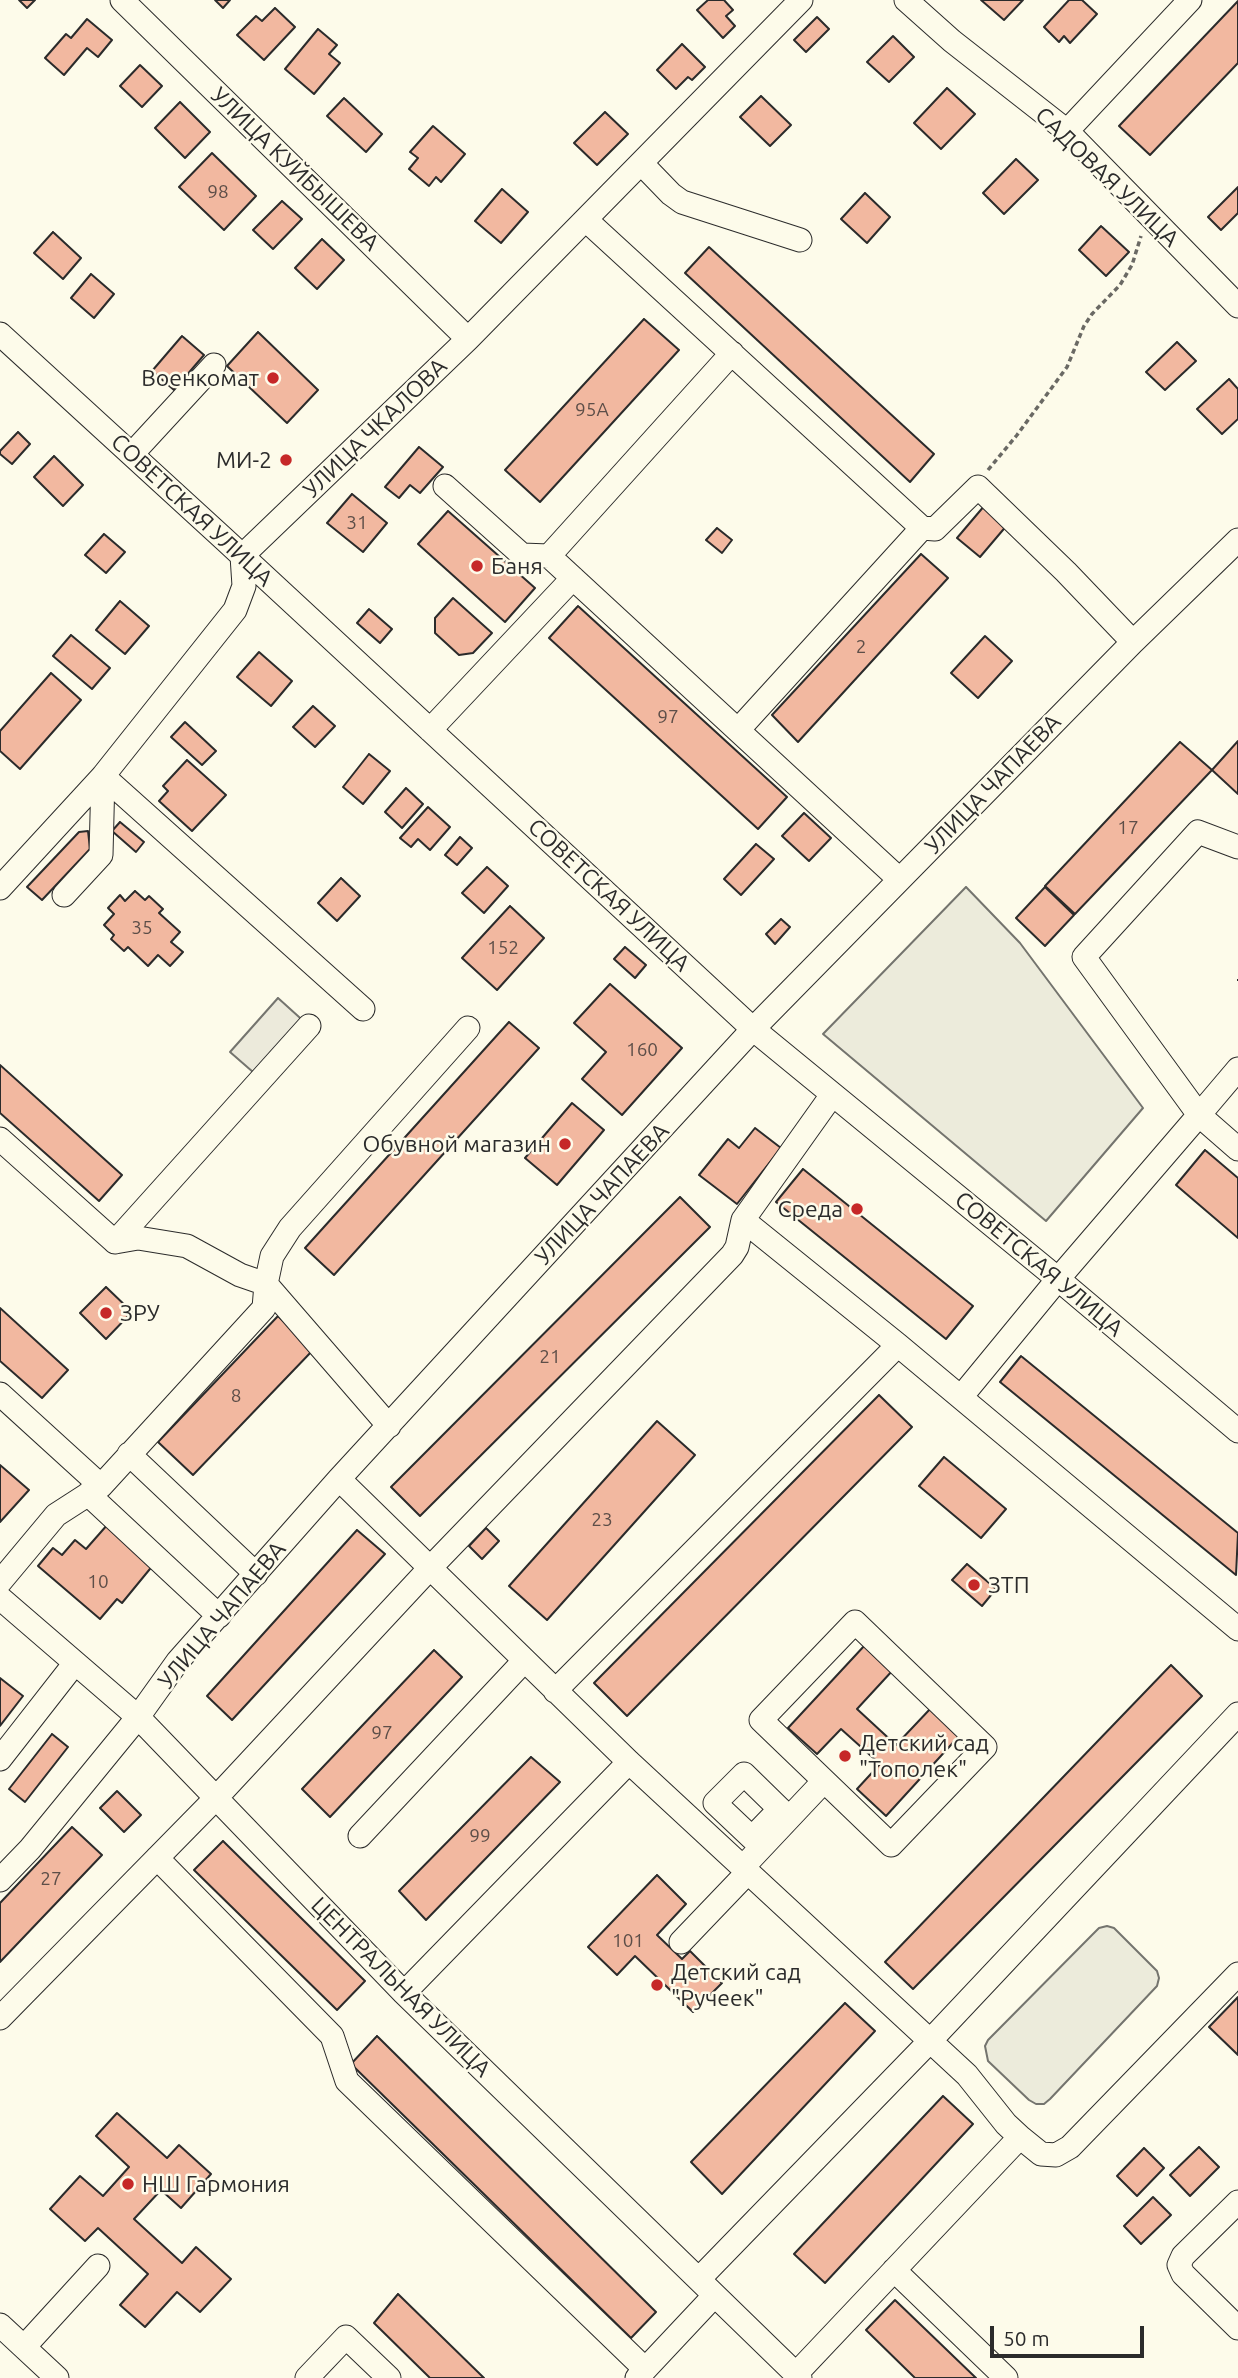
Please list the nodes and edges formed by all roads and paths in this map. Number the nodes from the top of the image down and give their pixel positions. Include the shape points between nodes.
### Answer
1 (122, 0) edge
2 (801, 0) edge
3 (906, 0) edge
4 (1189, 0) edge
5 (1067, 131) junction
6 (641, 163) junction
7 (1145, 211) junction
8 (586, 220) junction
9 (800, 240) dead end
10 (1238, 306) edge
11 (0, 334) edge
12 (468, 339) junction
13 (732, 353) junction
14 (214, 365) dead end
15 (132, 454) junction
16 (445, 486) dead end
17 (978, 487) junction
18 (922, 528) junction
19 (1238, 540) edge
20 (242, 556) junction
21 (549, 556) junction
22 (573, 578) junction
23 (1133, 642) junction
24 (430, 730) junction
25 (738, 730) junction
26 (103, 776) junction
27 (1238, 847) edge
28 (899, 880) junction
29 (0, 888) edge
30 (64, 895) dead end
31 (363, 1010) dead end
32 (309, 1026) dead end
33 (468, 1028) dead end
34 (753, 1029) junction
35 (1238, 1069) edge
36 (832, 1095) junction
37 (1199, 1115) junction
38 (0, 1139) edge
39 (1238, 1149) edge
40 (743, 1220) junction
41 (115, 1242) junction
42 (1058, 1279) junction
43 (266, 1284) junction
44 (898, 1345) junction
45 (0, 1394) edge
46 (961, 1397) junction
47 (389, 1426) junction
48 (1238, 1431) edge
49 (129, 1454) junction
50 (339, 1479) junction
51 (94, 1490) junction
52 (430, 1569) junction
53 (256, 1574) junction
54 (0, 1582) edge
55 (0, 1598) edge
56 (219, 1616) junction
57 (1237, 1627) edge
58 (524, 1661) junction
59 (75, 1662) junction
60 (555, 1691) junction
61 (1238, 1714) edge
62 (138, 1717) junction
63 (0, 1759) edge
64 (629, 1762) junction
65 (824, 1781) junction
66 (216, 1798) junction
67 (360, 1836) dead end
68 (157, 1858) junction
69 (746, 1869) junction
70 (0, 1880) edge
71 (681, 1942) dead end
72 (1238, 1974) edge
73 (404, 1993) junction
74 (0, 2018) edge
75 (930, 2041) junction
76 (1020, 2137) junction
77 (1238, 2203) edge
78 (98, 2266) dead end
79 (894, 2270) junction
80 (707, 2288) junction
81 (0, 2325) edge
82 (1238, 2328) edge
83 (23, 2347) junction
84 (641, 2374) edge
85 (798, 2376) edge
86 (57, 2378) edge
87 (307, 2378) edge
88 (389, 2378) edge
89 (1006, 2378) edge

1 - 12 street, УЛИЦА КУЙБЫШЕВА
2 - 6 street, УЛИЦА ЧКАЛОВА
3 - 5 street, САДОВАЯ УЛИЦА
4 - 5 street
5 - 7 street, САДОВАЯ УЛИЦА
6 - 8 street, УЛИЦА ЧКАЛОВА
6 - 9 street via 682,202
7 - 10 street, САДОВАЯ УЛИЦА
7 - 17 path via 1141,239 1120,285 1092,314 1067,367
8 - 12 street, УЛИЦА ЧКАЛОВА
8 - 13 street
11 - 15 street, СОВЕТСКАЯ УЛИЦА
12 - 20 street, УЛИЦА ЧКАЛОВА
13 - 18 street
13 - 21 street
14 - 15 street
15 - 20 street, СОВЕТСКАЯ УЛИЦА
16 - 21 street via 522,555
17 - 18 street via 936,529
17 - 23 street
18 - 25 street
19 - 23 street, УЛИЦА ЧАПАЕВА
20 - 24 street, СОВЕТСКАЯ УЛИЦА
20 - 26 street via 244,586 235,610
21 - 22 street
22 - 24 street
22 - 25 street
23 - 28 street, УЛИЦА ЧАПАЕВА
24 - 34 street, СОВЕТСКАЯ УЛИЦА
25 - 28 street
26 - 29 street
26 - 30 street via 101,855
26 - 31 street
27 - 37 street via 1198,832 1084,957
28 - 34 street, УЛИЦА ЧАПАЕВА
32 - 41 street
33 - 43 street via 290,1228 272,1256
34 - 36 street, СОВЕТСКАЯ УЛИЦА
34 - 47 street, УЛИЦА ЧАПАЕВА
35 - 37 street
36 - 40 street
36 - 42 street, СОВЕТСКАЯ УЛИЦА
37 - 39 street
37 - 42 street
38 - 41 street
40 - 44 street
40 - 52 street via 732,1255
41 - 43 street via 138,1238 187,1246
42 - 46 street
42 - 48 street, СОВЕТСКАЯ УЛИЦА
43 - 47 street
43 - 49 street via 264,1308
44 - 46 street
44 - 60 street
45 - 51 street
46 - 57 street
47 - 50 street, УЛИЦА ЧАПАЕВА
49 - 51 street
49 - 53 street
50 - 52 street
50 - 53 street, УЛИЦА ЧАПАЕВА
51 - 54 street via 56,1515
51 - 56 street
52 - 58 street
52 - 66 street
53 - 56 street, УЛИЦА ЧАПАЕВА
55 - 59 street, ЦЕНТРАЛЬНАЯ УЛИЦА
56 - 62 street, УЛИЦА ЧАПАЕВА via 178,1661
58 - 60 street
58 - 67 street
59 - 62 street, ЦЕНТРАЛЬНАЯ УЛИЦА
59 - 63 street
60 - 64 street
61 - 75 street
62 - 66 street, ЦЕНТРАЛЬНАЯ УЛИЦА
62 - 70 street, УЛИЦА ЧАПАЕВА
64 - 69 street
64 - 73 street
65 - 65 street via 891,1845 985,1746 855,1622 761,1720
65 - 69 street via 784,1814
66 - 68 street
66 - 73 street, ЦЕНТРАЛЬНАЯ УЛИЦА
68 - 74 street
68 - 84 street via 332,2036 347,2081
69 - 71 street
69 - 75 street
72 - 76 street via 1070,2147 1056,2155 1041,2154
73 - 80 street, ЦЕНТРАЛЬНАЯ УЛИЦА
75 - 76 street via 967,2075
75 - 80 street
76 - 79 street
77 - 82 street via 1179,2265
78 - 83 street
79 - 85 street
79 - 89 street
80 - 84 street
80 - 85 street, ЦЕНТРАЛЬНАЯ УЛИЦА
81 - 83 street
83 - 86 street
87 - 88 street via 346,2337

